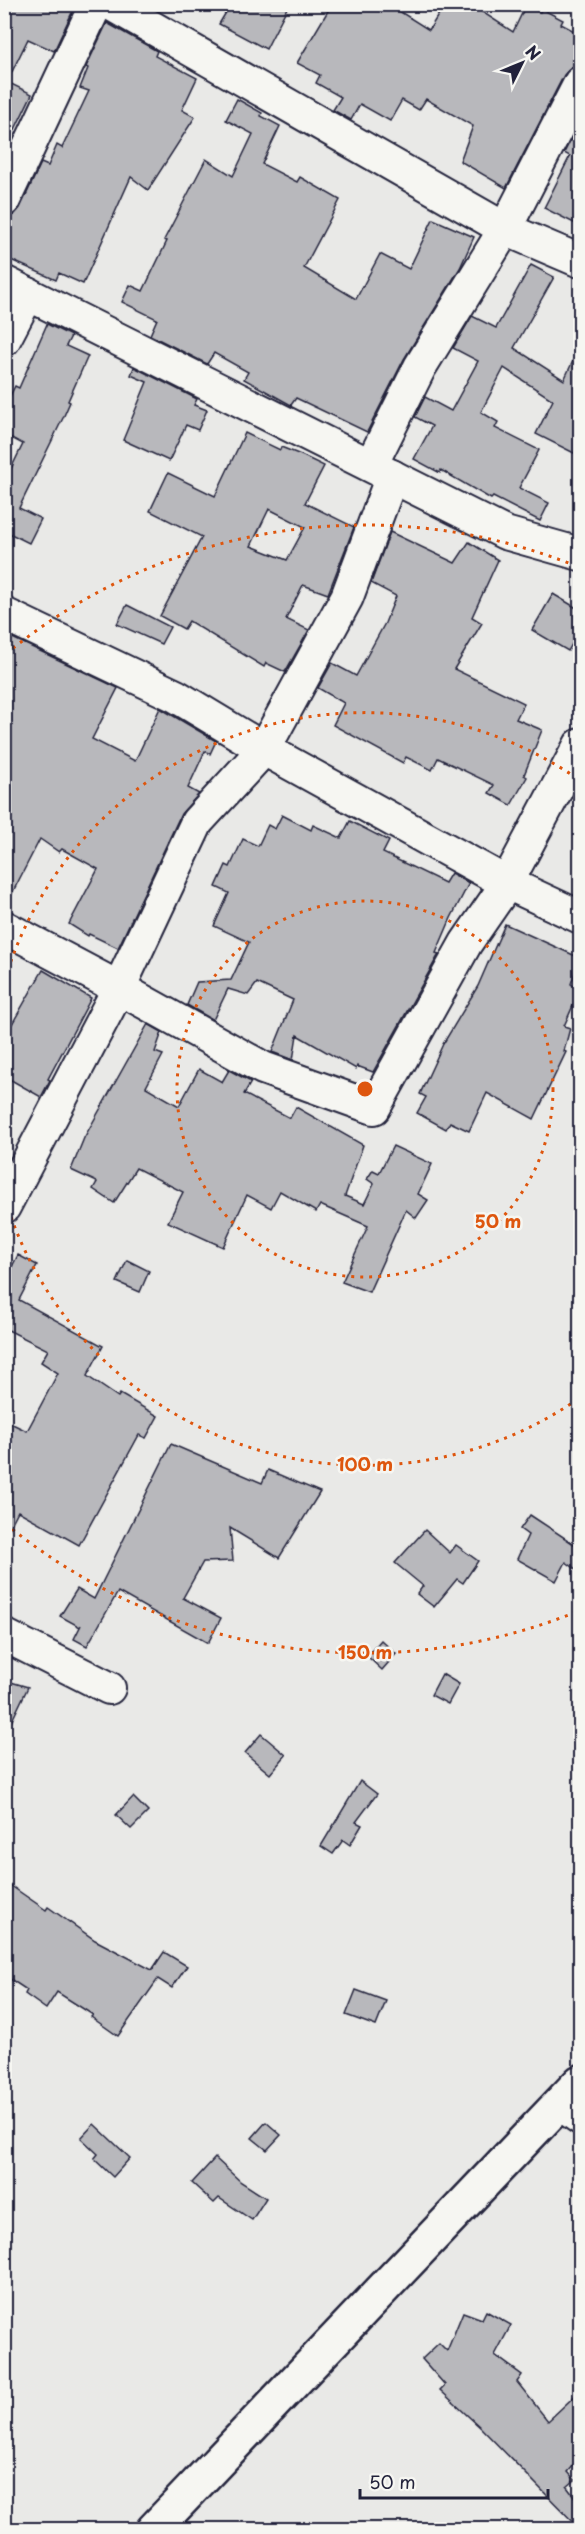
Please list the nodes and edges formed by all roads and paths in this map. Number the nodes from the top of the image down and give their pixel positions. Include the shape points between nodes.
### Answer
1 (96, 4) edge
2 (111, 4) edge
3 (580, 83) edge
4 (4, 200) edge
5 (505, 229) junction
6 (580, 261) edge
7 (16, 288) edge
8 (4, 340) edge
9 (382, 471) junction
10 (580, 554) edge
11 (4, 614) edge
12 (580, 746) edge
13 (264, 749) junction
14 (507, 883) junction
15 (580, 917) edge
16 (4, 927) edge
17 (119, 988) junction
18 (4, 1207) edge
19 (4, 1635) edge
20 (109, 1688) dead end
21 (574, 2101) edge
22 (153, 2529) edge

1 - 4 street
2 - 5 street
3 - 5 street
5 - 6 street
5 - 9 street via 420,367
7 - 8 street
7 - 9 street
9 - 10 street via 505,533
9 - 13 street via 347,597
11 - 13 street via 176,696
12 - 14 street
13 - 14 street
13 - 17 street via 197,822
14 - 15 street
14 - 17 street via 466,943 374,1108 263,1068
16 - 17 street
17 - 18 street
19 - 20 street
21 - 22 highway

